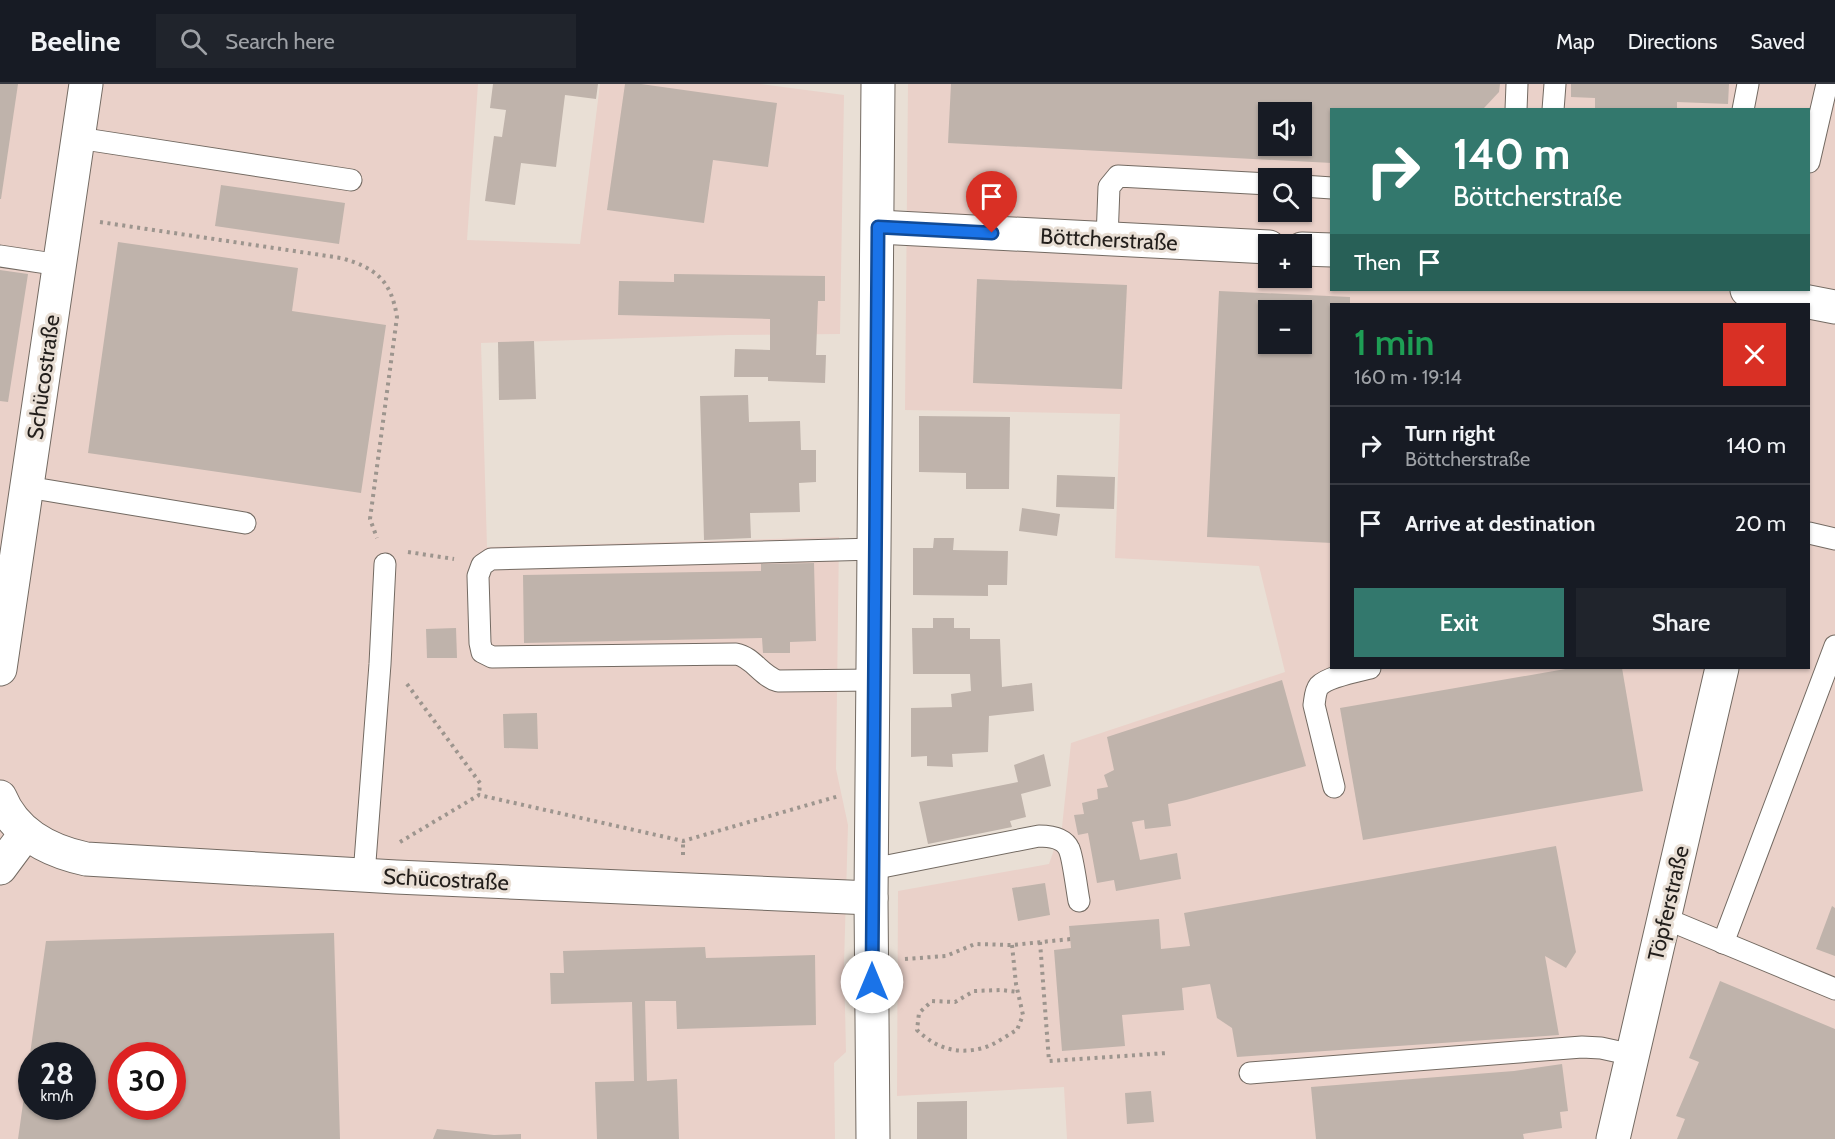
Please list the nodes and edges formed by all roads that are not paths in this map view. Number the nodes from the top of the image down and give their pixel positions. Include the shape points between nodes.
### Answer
1 (86, 84) edge
2 (878, 84) edge
3 (1517, 84) edge
4 (1555, 84) edge
5 (1748, 84) edge
6 (1831, 84) edge
7 (1516, 108) edge
8 (1553, 108) edge
9 (1743, 108) edge
10 (78, 138) junction
11 (1810, 158) edge
12 (351, 180) dead end
13 (1258, 183) edge
14 (1312, 187) edge
15 (1330, 188) edge
16 (878, 227) junction
17 (1107, 239) junction
18 (1258, 246) edge
19 (1312, 249) edge
20 (1330, 250) edge
21 (0, 256) edge
22 (60, 265) junction
23 (1753, 291) edge
24 (1802, 299) edge
25 (27, 487) junction
26 (245, 523) dead end
27 (1810, 533) edge
28 (1835, 539) edge
29 (875, 549) junction
30 (8, 560) edge
31 (385, 564) road end
32 (1835, 646) edge
33 (0, 669) edge
34 (1366, 669) edge
35 (1722, 669) edge
36 (874, 680) junction
37 (1334, 787) dead end
38 (0, 797) edge
39 (26, 833) junction
40 (0, 868) edge
41 (380, 876) junction
42 (872, 884) junction
43 (1079, 902) dead end
44 (1664, 918) junction
45 (1723, 943) junction
46 (1835, 989) edge
47 (1632, 1055) junction
48 (1250, 1073) dead end
49 (873, 1139) edge
50 (1613, 1139) edge

1 - 10 street, Schücostraße
2 - 16 street
3 - 7 lane
4 - 8 lane
5 - 9 lane
6 - 11 lane
10 - 12 lane
10 - 22 street, Schücostraße
13 - 17 lane via 1118,176 1109,187
14 - 15 lane
16 - 17 street, Böttcherstraße
16 - 29 street
17 - 18 street, Böttcherstraße
19 - 20 street
21 - 22 lane
22 - 25 street, Schücostraße
23 - 24 street
25 - 26 lane
25 - 30 street, Schücostraße
27 - 28 lane
29 - 36 street
29 - 36 lane via 491,559 482,565 478,576 480,643 482,652 492,657 735,654 778,681
30 - 33 street, Schücostraße
31 - 41 lane via 380,664
32 - 45 lane
34 - 37 lane via 1327,680 1315,694 1314,705
35 - 44 street, Töpferstraße
36 - 42 street
38 - 39 street, Schücostraße
39 - 40 street
39 - 41 street, Schücostraße via 44,846 86,859
41 - 42 street, Schücostraße
42 - 43 lane via 1049,836 1069,849
42 - 49 street
44 - 45 lane
44 - 47 street, Töpferstraße
45 - 46 lane
47 - 48 lane via 1582,1047
47 - 50 street, Töpferstraße

